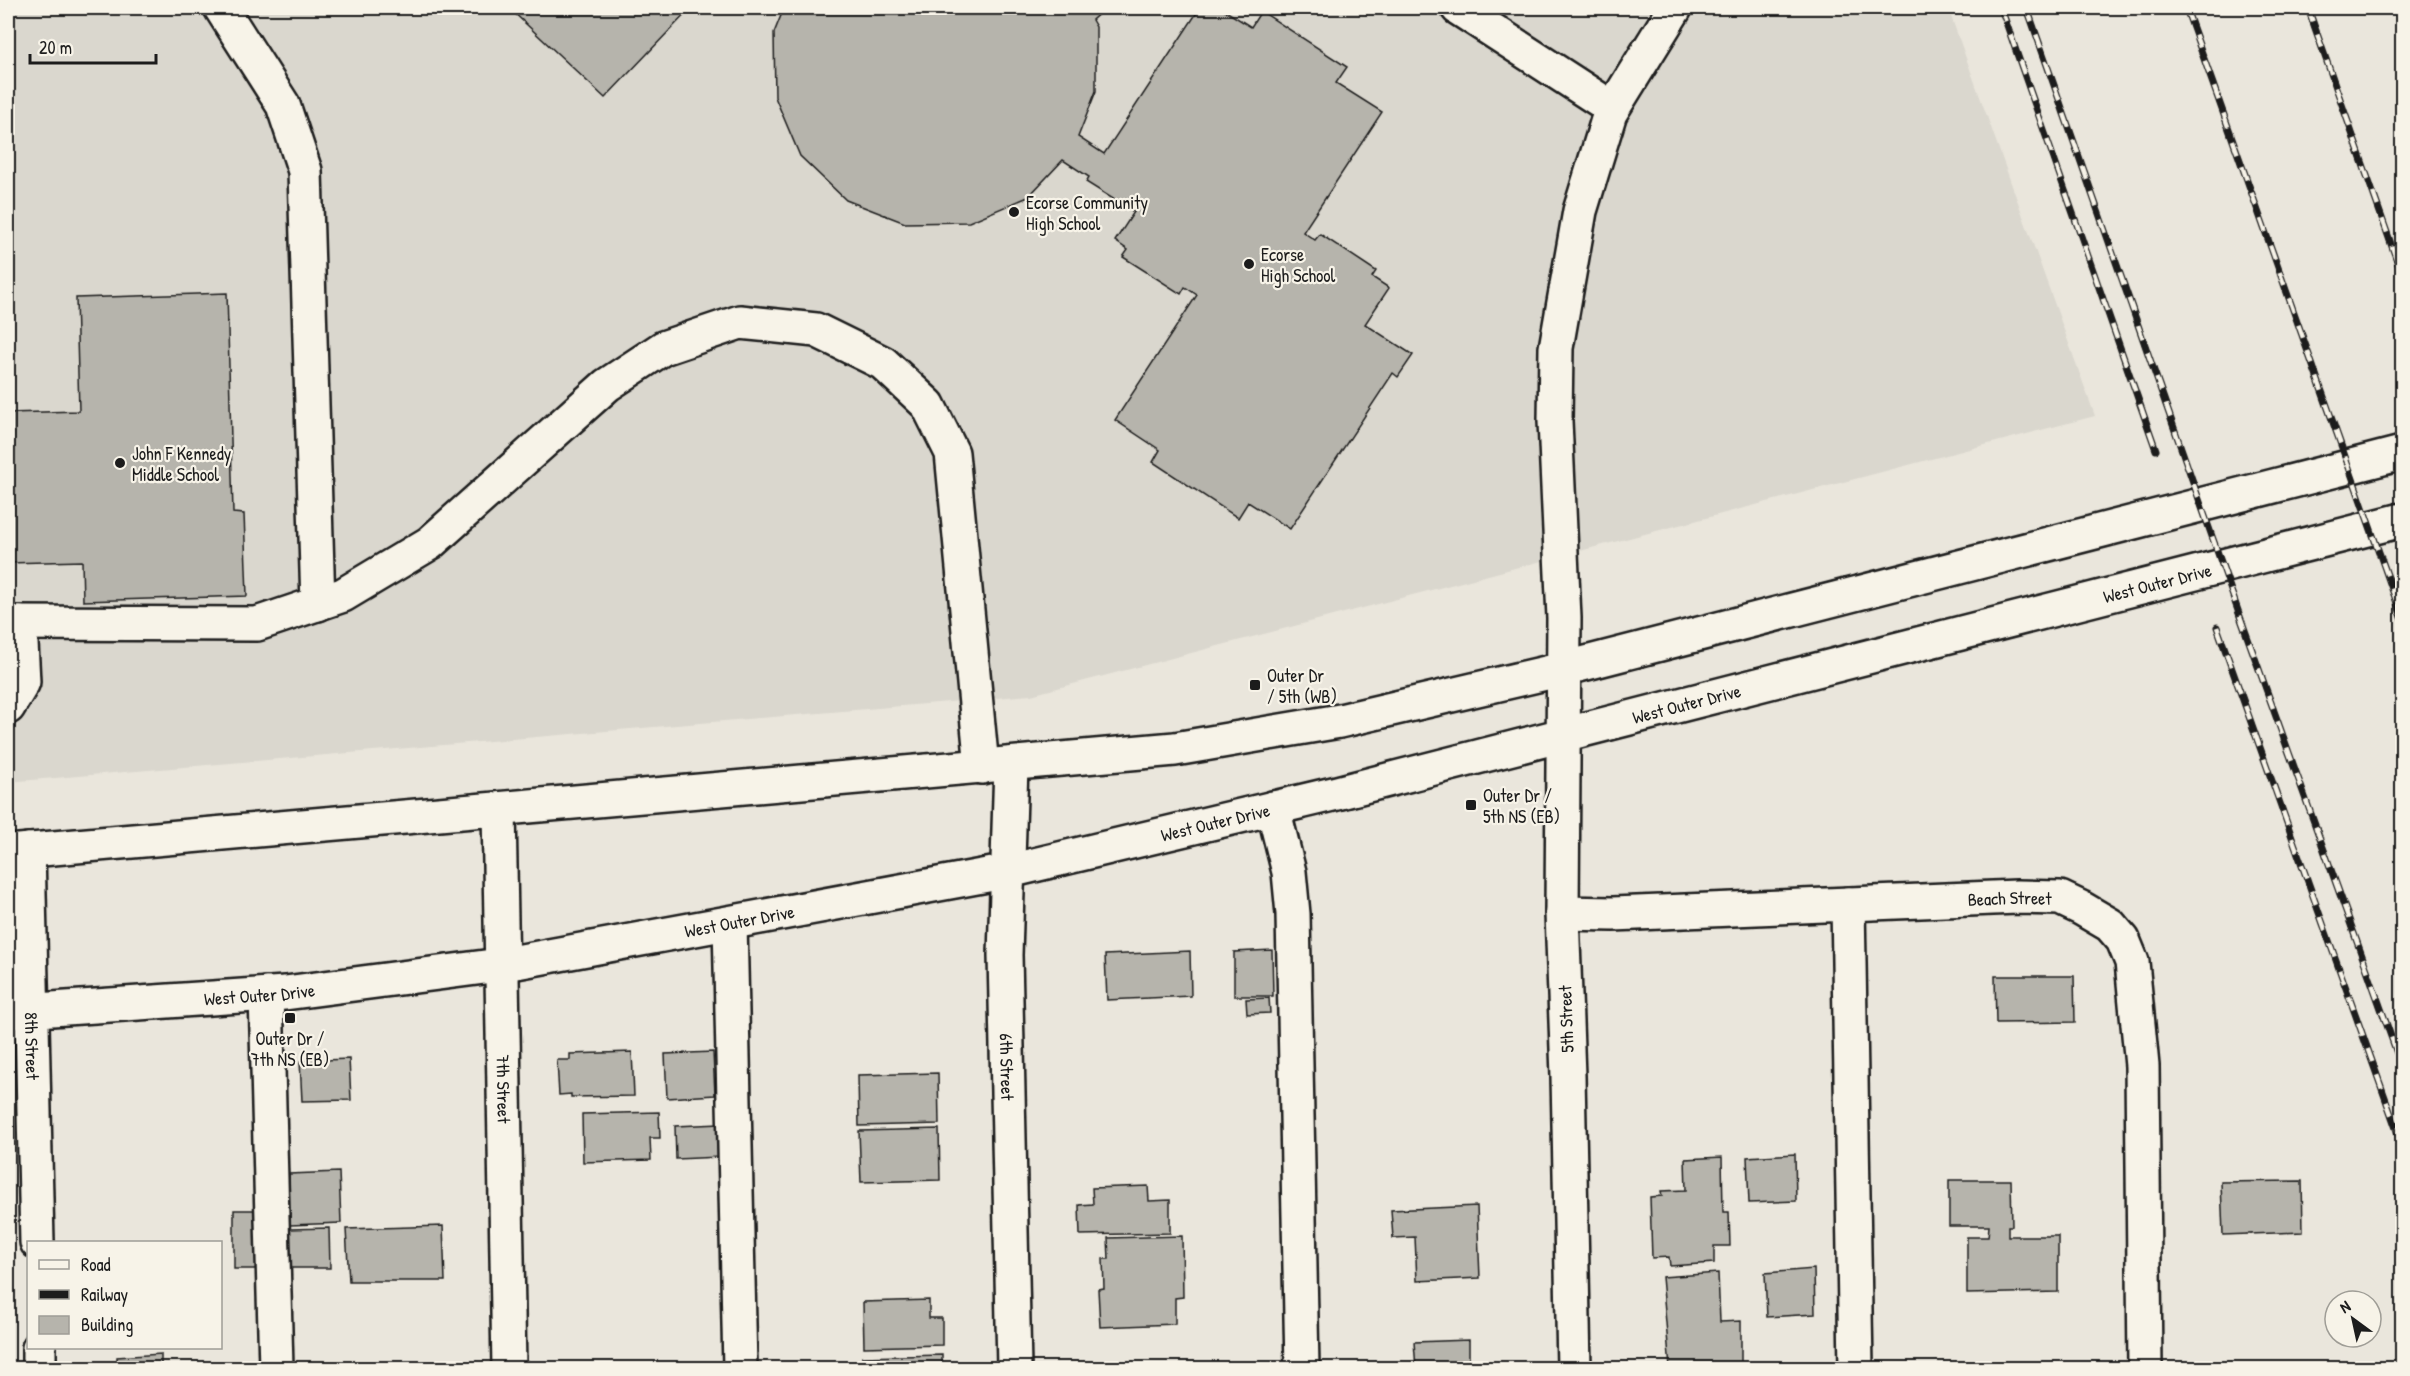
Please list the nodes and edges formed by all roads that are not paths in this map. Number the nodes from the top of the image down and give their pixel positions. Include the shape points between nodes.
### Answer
1 (221, 8) edge
2 (1675, 8) edge
3 (1464, 9) edge
4 (1612, 108) junction
5 (2403, 453) edge
6 (2403, 520) edge
7 (318, 603) junction
8 (14, 623) edge
9 (1563, 669) junction
10 (8, 707) edge
11 (1563, 735) junction
12 (997, 766) junction
13 (1273, 808) junction
14 (499, 810) junction
15 (18, 851) edge
16 (1009, 871) junction
17 (1848, 904) junction
18 (1562, 913) junction
19 (730, 923) junction
20 (500, 965) junction
21 (266, 994) junction
22 (20, 1010) edge
23 (37, 1241) edge
24 (39, 1349) edge
25 (39, 1368) edge
26 (276, 1368) edge
27 (509, 1368) edge
28 (740, 1368) edge
29 (1014, 1368) edge
30 (1302, 1368) edge
31 (1574, 1368) edge
32 (1856, 1368) edge
33 (2145, 1368) edge

1 - 7 main road via 283,105 305,171
2 - 4 main road, 5th Street
3 - 4 main road
4 - 9 main road, 5th Street via 1580,211 1556,348
5 - 9 main road
6 - 11 main road, West Outer Drive
7 - 8 main road, 6th Street via 256,624
7 - 12 main road, 6th Street via 343,595 430,543 607,385 663,348 740,322 816,330 883,363 928,405 952,453
8 - 10 main road via 23,682
9 - 11 main road, 5th Street
9 - 12 main road via 1340,721 1175,749
11 - 13 main road, West Outer Drive
11 - 18 main road, 5th Street
12 - 14 main road
12 - 16 main road, 6th Street
13 - 16 main road, West Outer Drive
13 - 30 main road via 1289,872 1293,914
14 - 15 main road
14 - 20 main road, 7th Street
15 - 22 main road, 8th Street
16 - 19 main road, West Outer Drive
16 - 29 main road, 6th Street via 1005,955
17 - 18 main road, Beach Street
17 - 32 main road
17 - 33 main road, Beach Street via 2060,898 2110,925 2122,940 2132,962 2142,1066
18 - 31 main road, 5th Street
19 - 20 main road, West Outer Drive
19 - 28 main road
20 - 21 main road, West Outer Drive
20 - 27 main road, 7th Street
21 - 22 main road, West Outer Drive
21 - 26 main road
22 - 23 main road, 8th Street
24 - 25 main road

